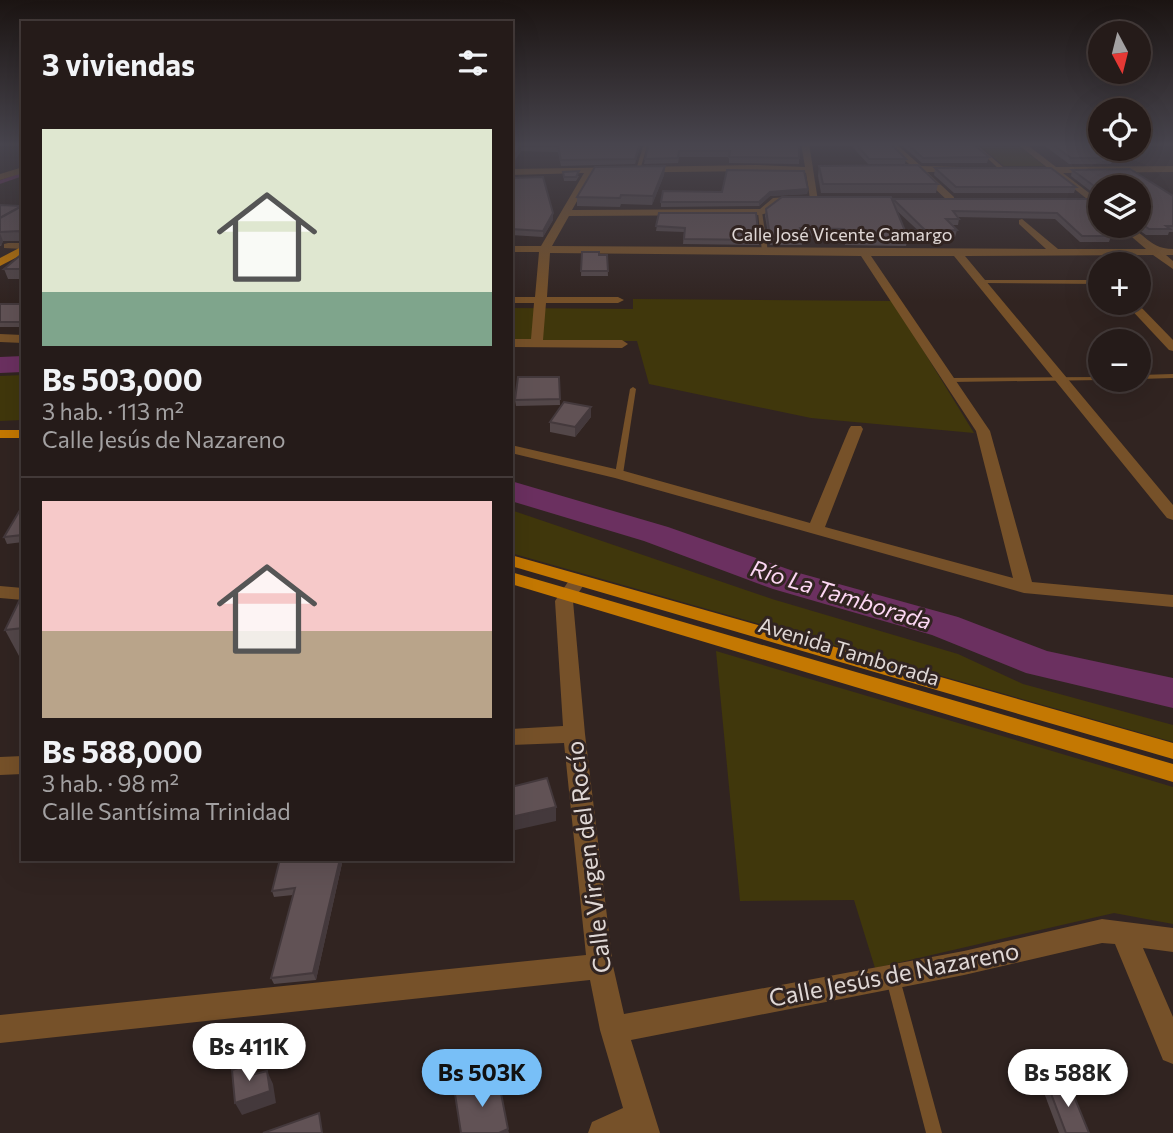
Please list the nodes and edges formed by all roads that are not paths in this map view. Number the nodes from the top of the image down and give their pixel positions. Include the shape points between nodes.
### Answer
1 (576, 196) edge
2 (814, 196) edge
3 (948, 196) edge
4 (815, 199) junction
5 (829, 199) edge
6 (937, 199) edge
7 (951, 199) junction
8 (963, 199) edge
9 (1078, 199) edge
10 (1088, 199) edge
11 (760, 212) junction
12 (566, 213) junction
13 (1022, 222) dead end
14 (1138, 238) edge
15 (21, 240) edge
16 (4, 248) edge
17 (21, 249) edge
18 (513, 249) edge
19 (545, 249) junction
20 (765, 253) junction
21 (864, 253) junction
22 (957, 253) junction
23 (1056, 253) junction
24 (1088, 253) edge
25 (1151, 253) edge
26 (1156, 253) junction
27 (1173, 253) edge
28 (0, 263) edge
29 (1173, 266) edge
30 (982, 281) junction
31 (1088, 282) edge
32 (513, 300) edge
33 (541, 300) junction
34 (618, 300) dead end
35 (1142, 315) edge
36 (0, 338) edge
37 (21, 339) edge
38 (537, 341) junction
39 (513, 343) edge
40 (622, 344) dead end
41 (1173, 347) edge
42 (1173, 376) edge
43 (1151, 377) edge
44 (951, 380) junction
45 (1088, 380) edge
46 (1062, 381) junction
47 (633, 389) dead end
48 (21, 424) edge
49 (0, 425) edge
50 (856, 429) dead end
51 (0, 434) edge
52 (21, 434) edge
53 (513, 449) edge
54 (619, 474) junction
55 (1173, 515) edge
56 (816, 529) junction
57 (513, 561) edge
58 (513, 578) edge
59 (572, 587) junction
60 (1024, 587) junction
61 (0, 593) edge
62 (21, 594) edge
63 (1173, 601) edge
64 (574, 734) junction
65 (513, 737) edge
66 (1173, 751) edge
67 (21, 765) edge
68 (0, 766) edge
69 (1173, 773) edge
70 (1123, 932) junction
71 (1173, 940) edge
72 (600, 966) junction
73 (892, 976) junction
74 (0, 1029) edge
75 (614, 1030) junction
76 (1173, 1050) edge
77 (642, 1124) edge
78 (603, 1133) edge
79 (934, 1133) edge

1 - 12 street
2 - 4 street
3 - 7 street
4 - 5 street
4 - 11 street via 773,201
6 - 7 street
7 - 8 street
9 - 10 street
11 - 12 street
11 - 20 lane
12 - 19 street
13 - 23 street
14 - 26 street
15 - 16 main road
17 - 28 main road
18 - 19 street, Calle José Vicente Camargo
19 - 20 street, Calle José Vicente Camargo
19 - 33 street
20 - 21 street, Calle José Vicente Camargo
21 - 22 street, Calle José Vicente Camargo
21 - 44 street
22 - 23 street, Calle José Vicente Camargo
22 - 30 street
23 - 24 street, Calle José Vicente Camargo
25 - 26 street, Calle José Vicente Camargo
26 - 27 street, Calle José Vicente Camargo
26 - 29 street
30 - 31 lane
30 - 46 street
32 - 33 street
33 - 34 street
33 - 38 street
35 - 41 street
36 - 37 street
38 - 39 street
38 - 40 street
42 - 43 lane
44 - 46 lane
44 - 60 street via 983,431
45 - 46 lane
46 - 55 street
47 - 54 lane
48 - 49 main road
50 - 56 street
51 - 52 main road
53 - 54 street
54 - 56 street
56 - 60 street
57 - 59 main road, Avenida Tamborada
58 - 59 main road, Avenida Tamborada
59 - 64 street, Calle Virgen del Rocío via 564,601
59 - 66 main road, Avenida Tamborada
59 - 69 main road, Avenida Tamborada
60 - 63 street
61 - 62 street
64 - 65 street
64 - 72 street, Calle Virgen del Rocío
67 - 68 street
70 - 71 street, Calle Jesús de Nazareno
70 - 73 street, Calle Jesús de Nazareno via 1102,931
70 - 76 street
72 - 74 street
72 - 75 street, Calle Virgen del Rocío
73 - 75 street, Calle Jesús de Nazareno
73 - 79 lane
75 - 77 street, Calle Virgen del Rocío
77 - 78 street

